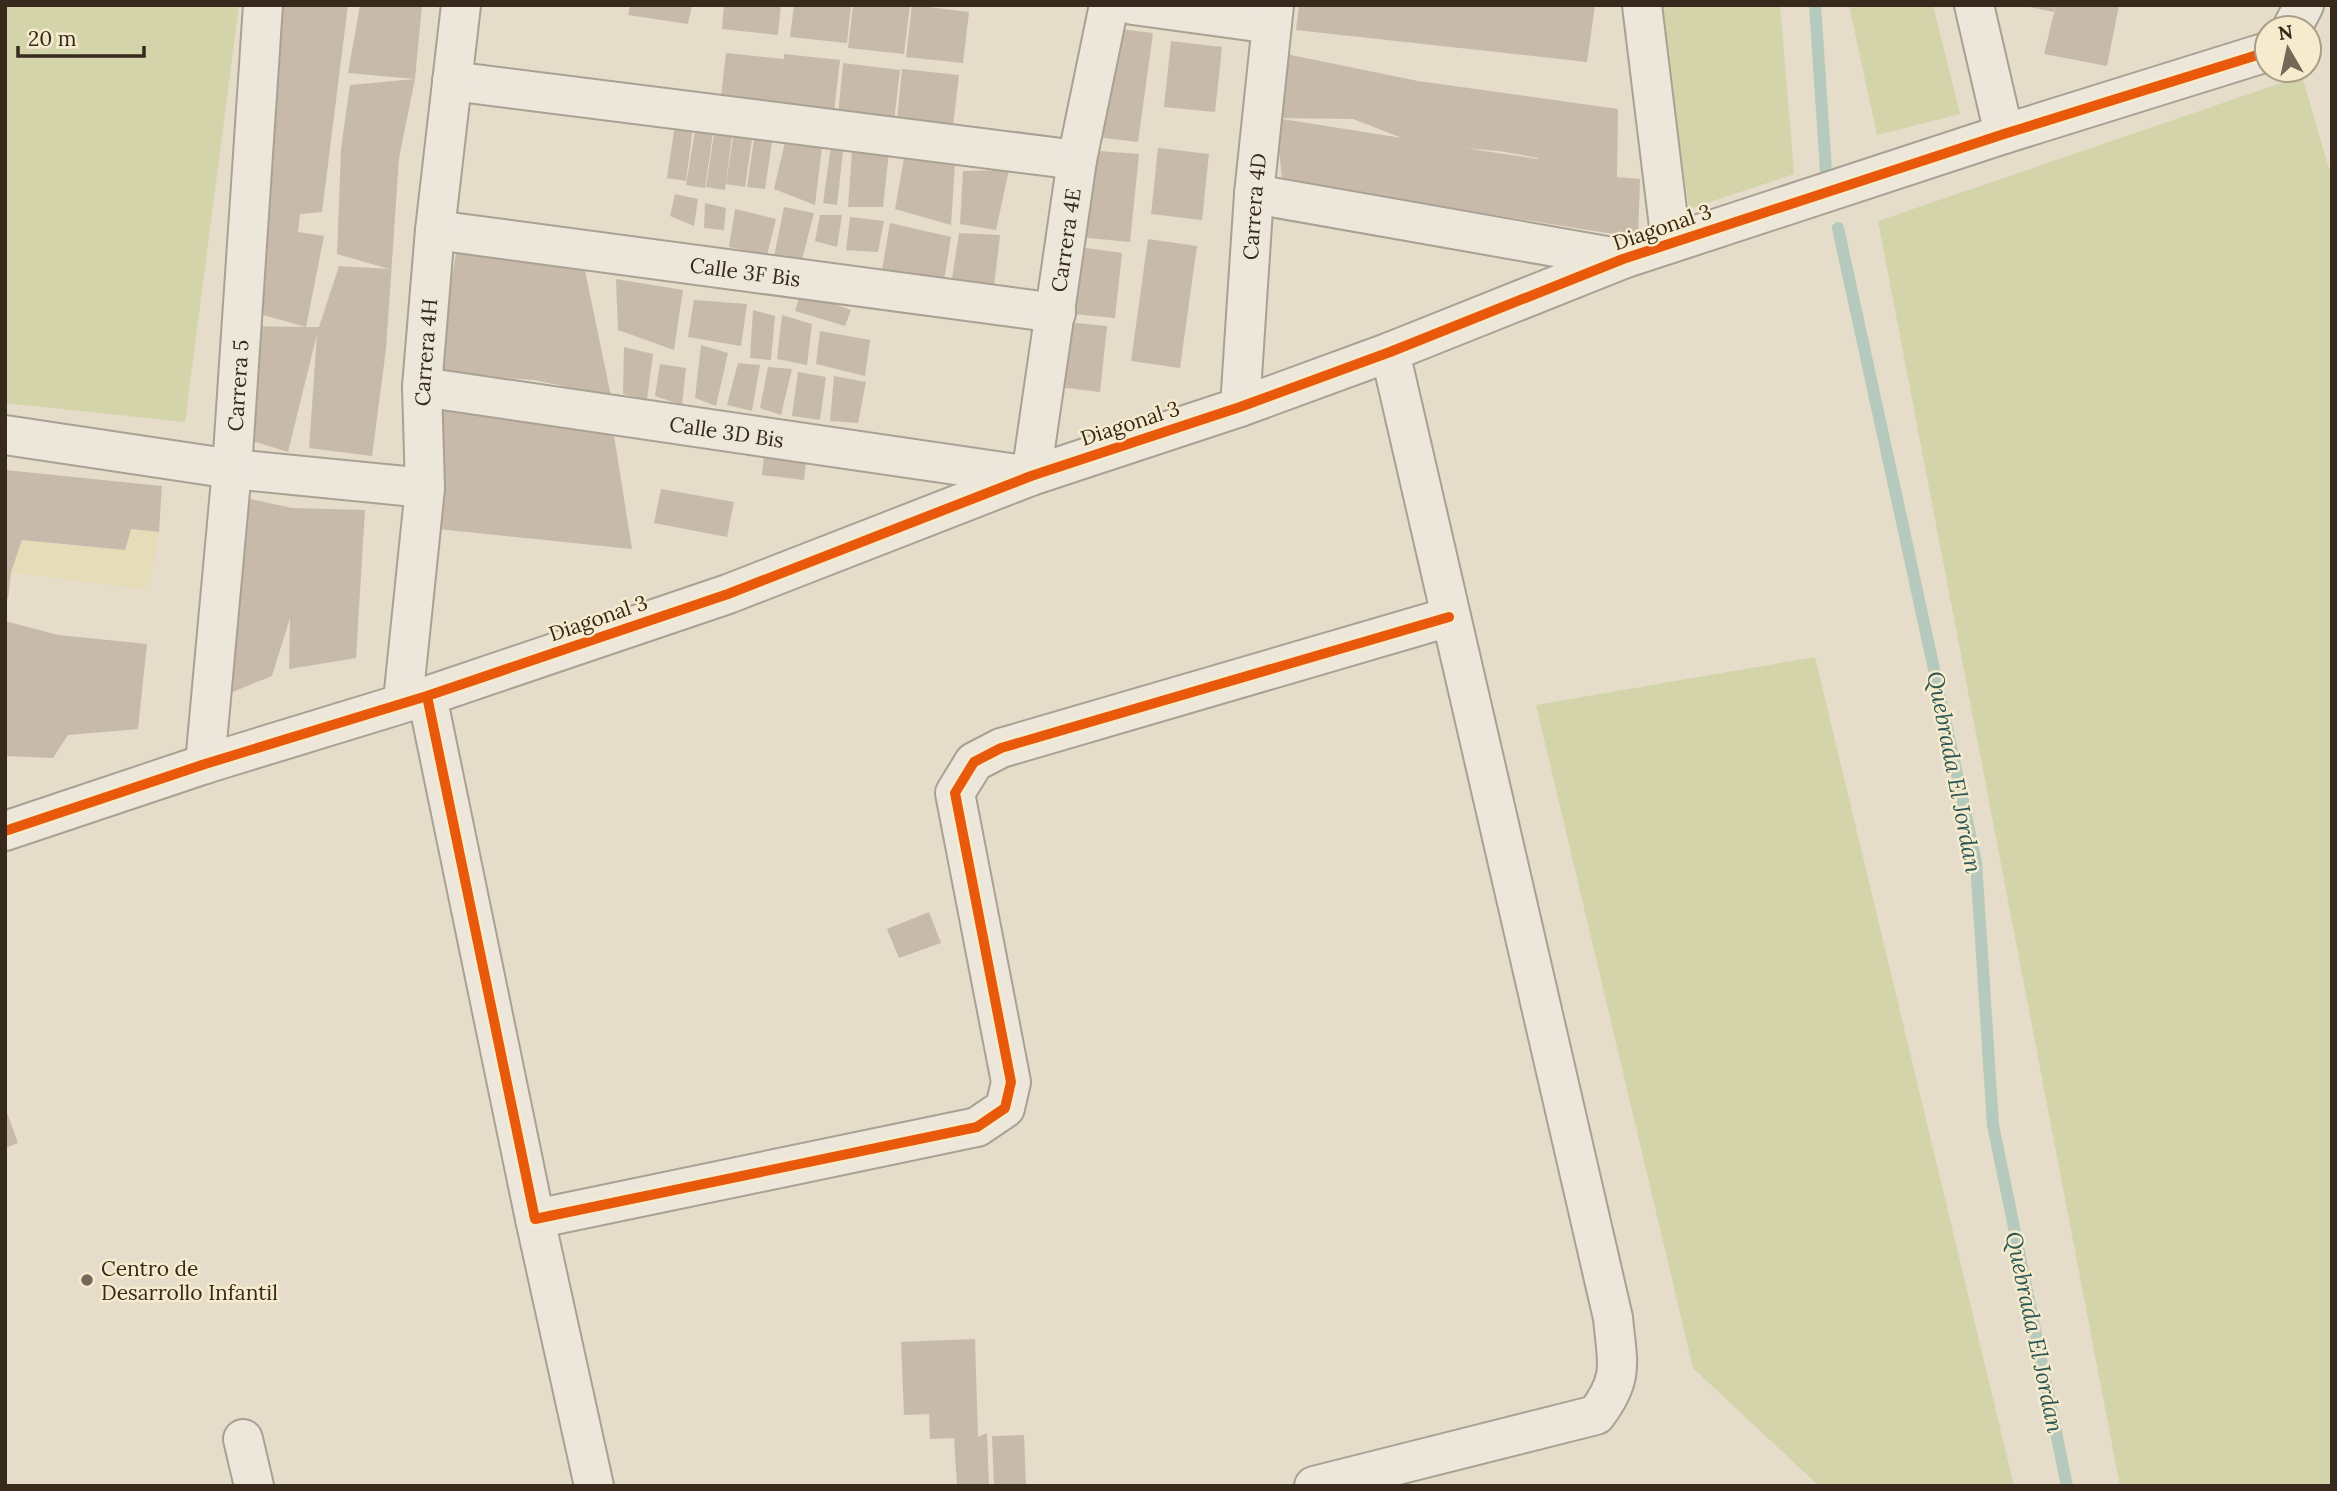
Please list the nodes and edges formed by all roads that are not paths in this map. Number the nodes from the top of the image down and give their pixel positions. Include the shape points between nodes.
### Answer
1 (263, 5) edge
2 (461, 5) edge
3 (1109, 5) edge
4 (1133, 5) edge
5 (1642, 5) edge
6 (1974, 5) edge
7 (1273, 14) edge
8 (2253, 56) edge
9 (452, 81) junction
10 (2004, 134) junction
11 (1077, 160) junction
12 (1254, 194) junction
13 (435, 230) junction
14 (1671, 243) junction
15 (1623, 259) junction
16 (1056, 313) junction
17 (1390, 352) junction
18 (422, 387) junction
19 (1240, 407) junction
20 (5, 435) edge
21 (232, 469) junction
22 (1031, 476) junction
23 (425, 488) junction
24 (1449, 617) junction
25 (415, 699) junction
26 (205, 764) junction
27 (5, 831) edge
28 (535, 1219) junction
29 (243, 1439) dead end
30 (254, 1486) edge
31 (594, 1486) edge
32 (1314, 1486) edge

1 - 21 street, Carrera 5
2 - 9 street, Carrera 4H
3 - 11 street, Carrera 4E
4 - 7 street
5 - 14 street
6 - 10 street
7 - 12 street, Carrera 4D
8 - 10 street, Diagonal 3
9 - 11 street
9 - 13 street, Carrera 4H
10 - 14 street, Diagonal 3
11 - 16 street, Carrera 4E
12 - 15 street
12 - 19 street, Carrera 4D
13 - 16 street, Calle 3F Bis
13 - 18 street, Carrera 4H
14 - 15 street, Diagonal 3
15 - 17 street, Diagonal 3
16 - 22 street, Carrera 4E
17 - 19 street, Diagonal 3
17 - 24 street
18 - 22 street, Calle 3D Bis
18 - 23 street, Carrera 4H
19 - 22 street, Diagonal 3
20 - 21 street
21 - 23 street
21 - 26 street, Carrera 5
22 - 25 street, Diagonal 3 via 729,594
23 - 25 street, Carrera 4H
24 - 28 street via 1002,748 974,762 955,793 1011,1082 1005,1108 977,1127
24 - 32 street via 1613,1318 1618,1376 1612,1394 1596,1415
25 - 26 street, Diagonal 3
25 - 28 street, Carrera 4H
26 - 27 street, Diagonal 3
28 - 31 street, Carrera 4H
29 - 30 street

